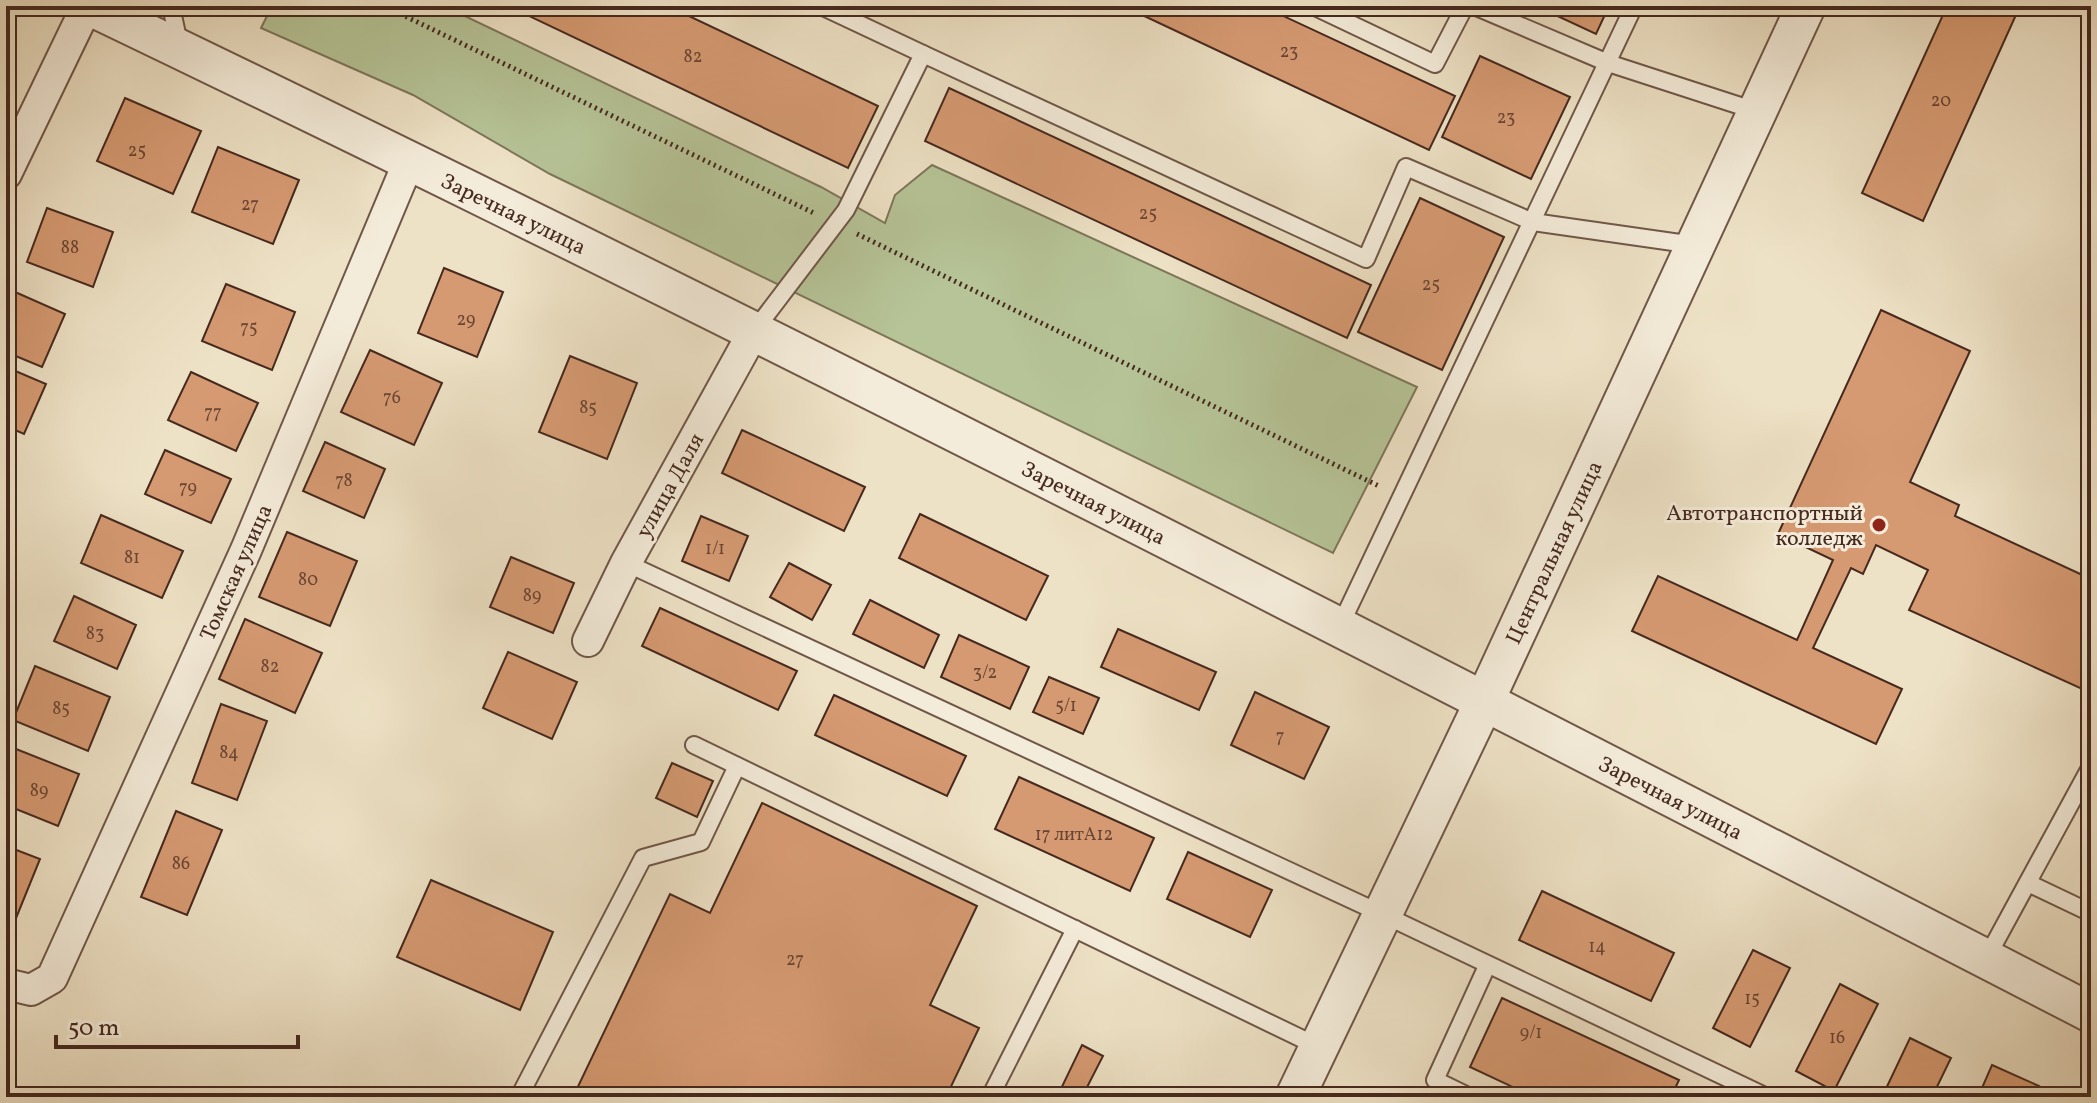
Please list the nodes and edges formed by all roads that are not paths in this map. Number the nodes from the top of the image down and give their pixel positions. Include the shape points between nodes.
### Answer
1 (89, 6) edge
2 (171, 6) edge
3 (821, 6) edge
4 (1313, 6) edge
5 (1465, 6) edge
6 (1474, 6) edge
7 (1634, 6) edge
8 (1806, 6) edge
9 (180, 49) junction
10 (923, 54) junction
11 (1608, 63) junction
12 (1756, 111) junction
13 (409, 161) junction
14 (6, 174) edge
15 (1533, 222) junction
16 (1694, 245) junction
17 (754, 331) junction
18 (626, 563) junction
19 (1340, 626) junction
20 (588, 641) dead end
21 (1485, 700) junction
22 (694, 745) dead end
23 (737, 766) junction
24 (2091, 766) edge
25 (2028, 883) junction
26 (1380, 913) junction
27 (2091, 913) edge
28 (1075, 929) junction
29 (1986, 959) junction
30 (1487, 966) junction
31 (6, 984) edge
32 (2091, 1013) edge
33 (1319, 1047) junction
34 (519, 1097) edge
35 (990, 1097) edge
36 (1295, 1097) edge
37 (1470, 1097) edge
38 (1767, 1097) edge

1 - 9 street, Заречная улица
1 - 14 street
2 - 9 lane
3 - 10 lane
4 - 5 lane via 1435,64
6 - 11 lane
7 - 11 lane
8 - 12 street, Центральная улица
9 - 13 street, Заречная улица
10 - 15 lane via 1366,259 1406,167
10 - 17 lane via 836,224
11 - 12 lane
11 - 15 lane
12 - 16 street, Центральная улица
13 - 17 street, Заречная улица
13 - 31 street, Томская улица via 246,550 52,978 31,990
15 - 16 lane
15 - 19 lane
16 - 21 street, Центральная улица
17 - 18 street, улица Даля
17 - 19 street, Заречная улица
18 - 20 street, улица Даля
18 - 26 lane
19 - 21 street, Заречная улица
21 - 26 street, Центральная улица
21 - 29 street, Заречная улица
22 - 23 lane
23 - 28 lane
23 - 34 lane via 701,842 643,858
24 - 25 lane
25 - 27 lane
25 - 29 lane
26 - 30 lane
26 - 33 street, Центральная улица
28 - 33 lane
28 - 35 lane
29 - 32 street, Заречная улица
30 - 37 lane via 1435,1080
30 - 38 lane
33 - 36 street, Центральная улица

